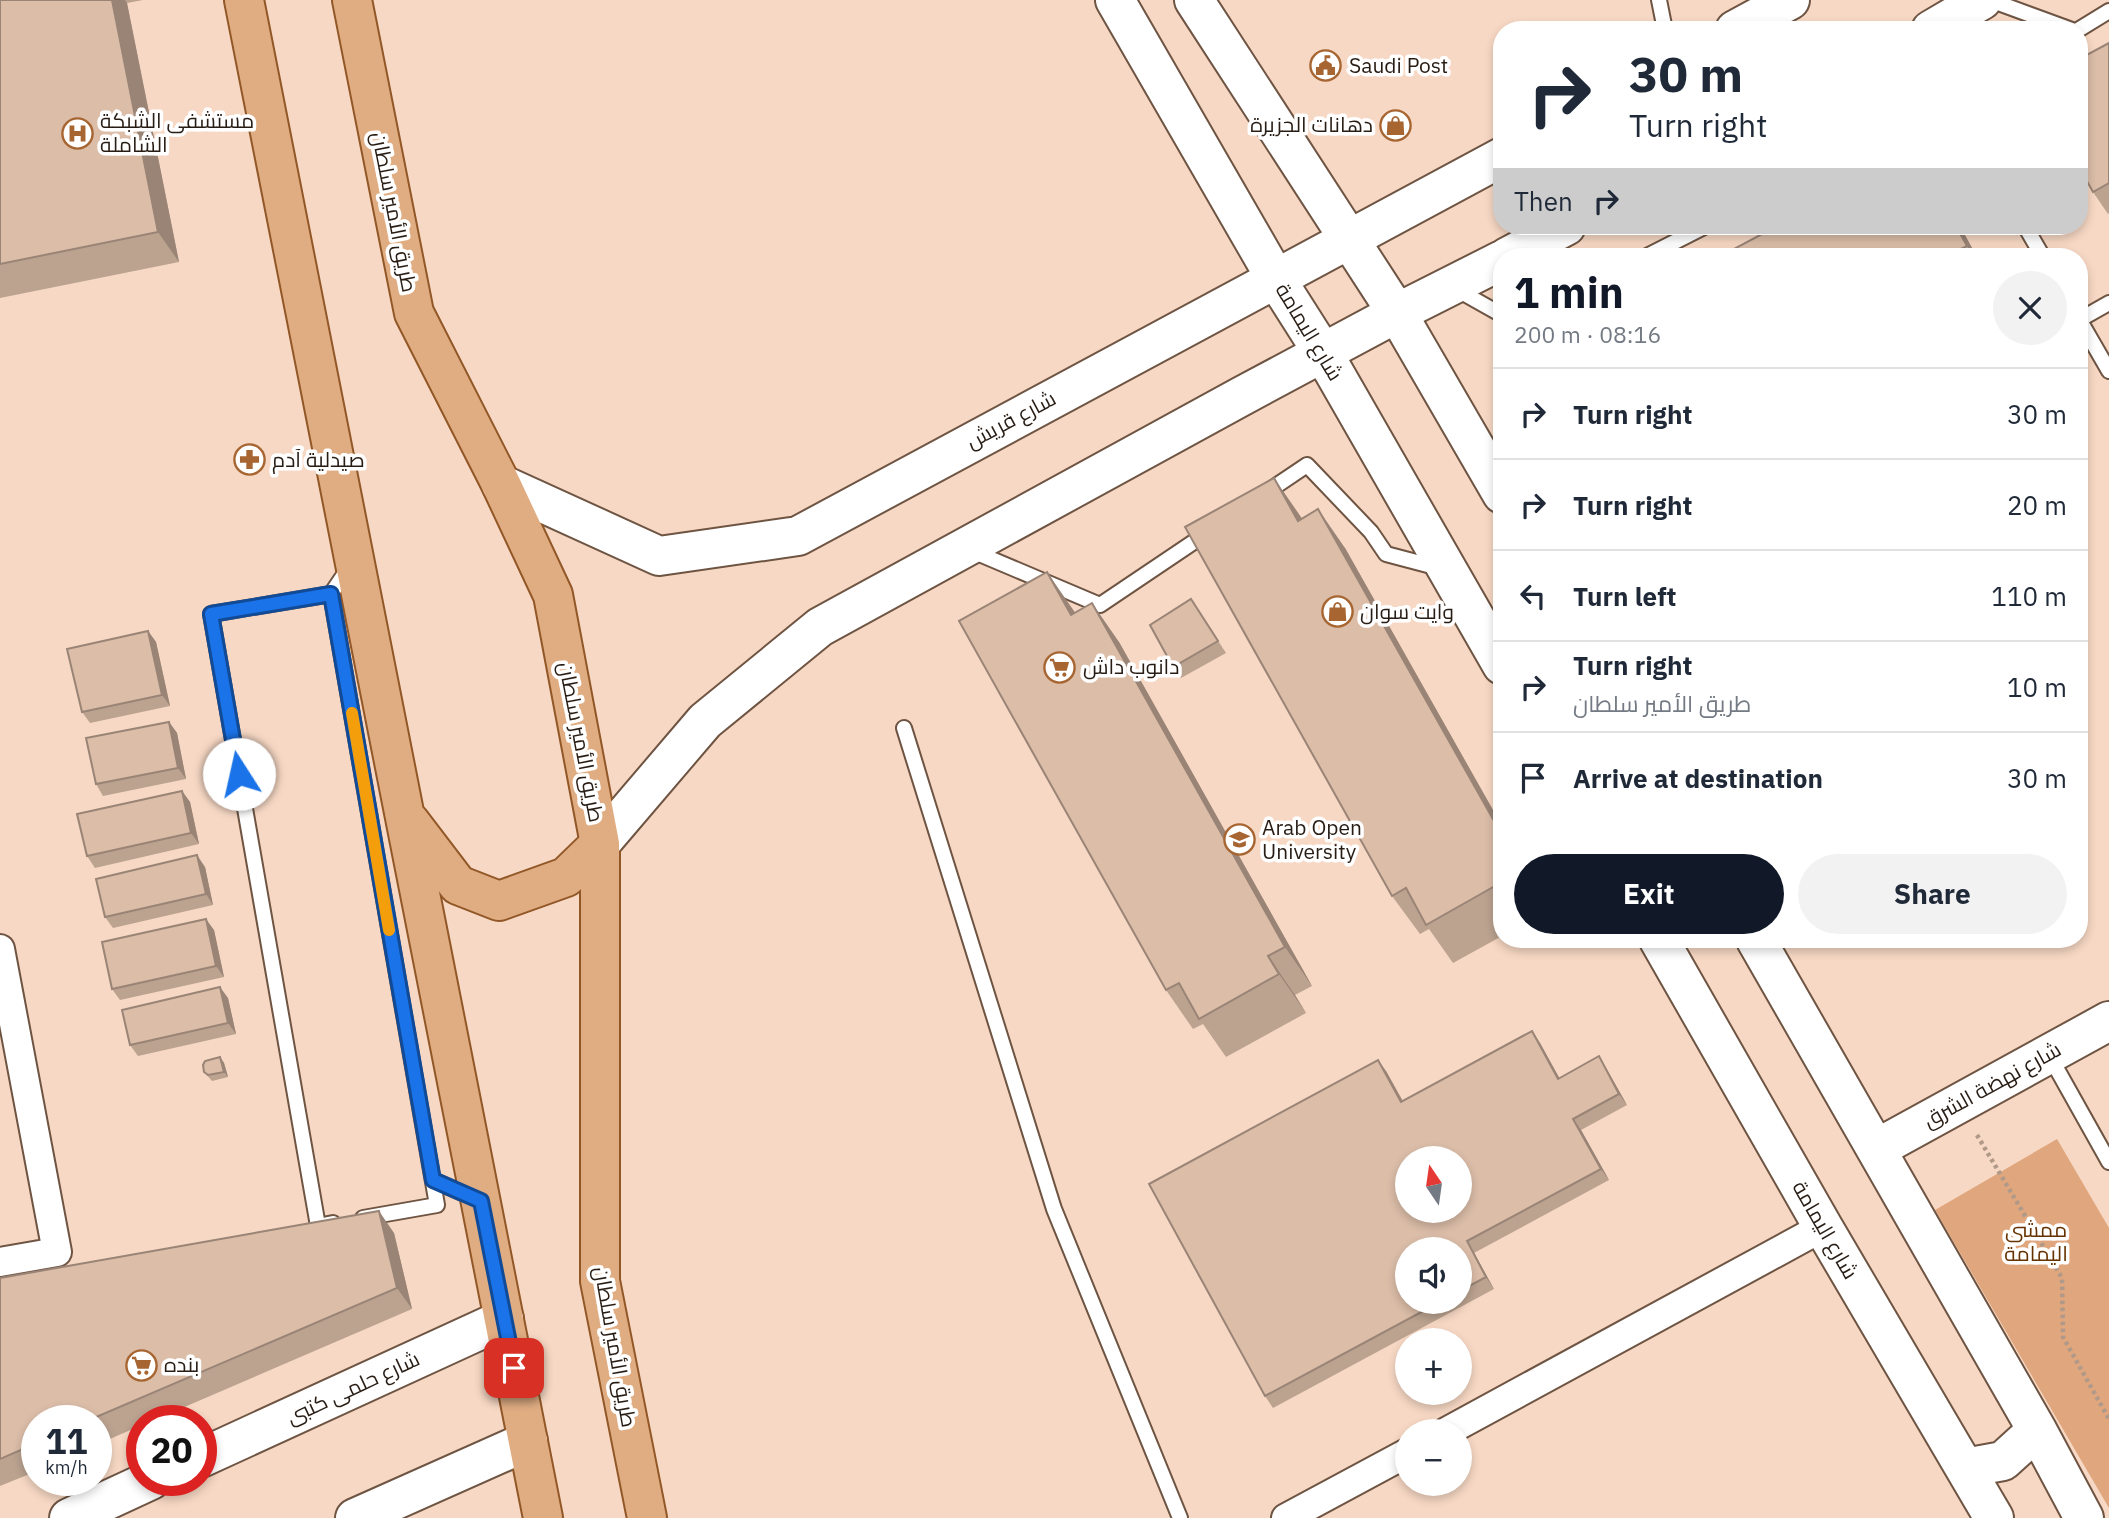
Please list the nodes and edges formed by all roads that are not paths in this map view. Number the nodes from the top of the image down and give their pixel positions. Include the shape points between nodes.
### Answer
1 (244, 0) edge
2 (352, 0) edge
3 (1115, 0) edge
4 (1194, 0) edge
5 (1659, 0) edge
6 (1790, 0) edge
7 (1982, 0) edge
8 (1990, 0) edge
9 (2109, 11) edge
10 (1663, 21) edge
11 (1752, 21) edge
12 (1946, 21) edge
13 (2047, 21) edge
14 (2088, 24) edge
15 (1493, 161) edge
16 (1549, 235) edge
17 (1688, 235) edge
18 (1349, 240) junction
19 (1524, 248) edge
20 (1663, 248) edge
21 (1493, 265) edge
22 (1276, 279) junction
23 (1452, 287) junction
24 (2109, 303) edge
25 (1493, 310) edge
26 (1397, 313) junction
27 (2088, 315) edge
28 (2088, 335) edge
29 (1323, 353) junction
30 (2109, 371) edge
31 (1493, 478) edge
32 (501, 484) junction
33 (1250, 504) edge
34 (1215, 527) edge
35 (966, 548) junction
36 (354, 559) junction
37 (1448, 570) junction
38 (331, 594) junction
39 (1493, 649) edge
40 (904, 728) dead end
41 (404, 814) junction
42 (600, 844) junction
43 (1664, 948) edge
44 (1761, 948) edge
45 (0, 949) edge
46 (2109, 1021) edge
47 (2049, 1054) junction
48 (1876, 1149) junction
49 (2109, 1162) edge
50 (433, 1180) junction
51 (481, 1201) junction
52 (1823, 1227) junction
53 (0, 1262) edge
54 (504, 1319) junction
55 (1470, 1419) edge
56 (2037, 1430) junction
57 (528, 1441) junction
58 (217, 1451) edge
59 (1395, 1459) edge
60 (1965, 1468) junction
61 (126, 1492) edge
62 (69, 1518) edge
63 (355, 1518) edge
64 (543, 1518) edge
65 (647, 1518) edge
66 (1180, 1518) edge
67 (1286, 1518) edge
68 (1994, 1518) edge
69 (2084, 1518) edge

1 - 36 main road
2 - 32 main road, طريق الأمير سلطان via 414,313
3 - 22 main road, شارع اليمامة
4 - 18 main road
5 - 10 lane
6 - 11 main road
7 - 12 main road
8 - 13 lane
9 - 14 lane
15 - 18 main road, شارع قريش
16 - 19 main road
17 - 20 lane
18 - 22 main road, شارع قريش
18 - 26 main road
21 - 23 main road
22 - 29 main road, شارع اليمامة
22 - 32 main road, شارع قريش via 798,536 659,556
23 - 25 lane
23 - 26 main road
24 - 27 lane
26 - 29 main road
26 - 31 main road
28 - 30 lane
29 - 35 main road
29 - 37 main road, شارع اليمامة
32 - 42 main road, طريق الأمير سلطان via 553,595
33 - 37 lane via 1307,465 1386,554
34 - 35 lane via 1100,605
35 - 42 main road via 820,627 705,721
36 - 38 lane
36 - 41 main road
37 - 39 main road, شارع اليمامة
38 - 50 lane
38 - 50 lane via 211,614 318,1226 437,1205
40 - 66 lane via 1054,1209
41 - 42 main road via 458,884 499,901 566,877
41 - 51 main road
42 - 65 main road, طريق الأمير سلطان via 600,1281
43 - 52 main road, شارع اليمامة
44 - 48 main road
45 - 53 street via 57,1252
46 - 47 main road, شارع نهضة الشرق
47 - 48 main road, شارع نهضة الشرق
47 - 49 lane
48 - 56 main road
50 - 51 lane
51 - 54 main road
52 - 55 street
52 - 60 main road, شارع اليمامة
54 - 57 main road
54 - 58 main road, شارع حلمى كتبى
56 - 60 main road via 2003,1461
56 - 69 main road
57 - 63 main road
57 - 64 main road
59 - 67 street
60 - 68 main road, شارع اليمامة
61 - 62 main road

